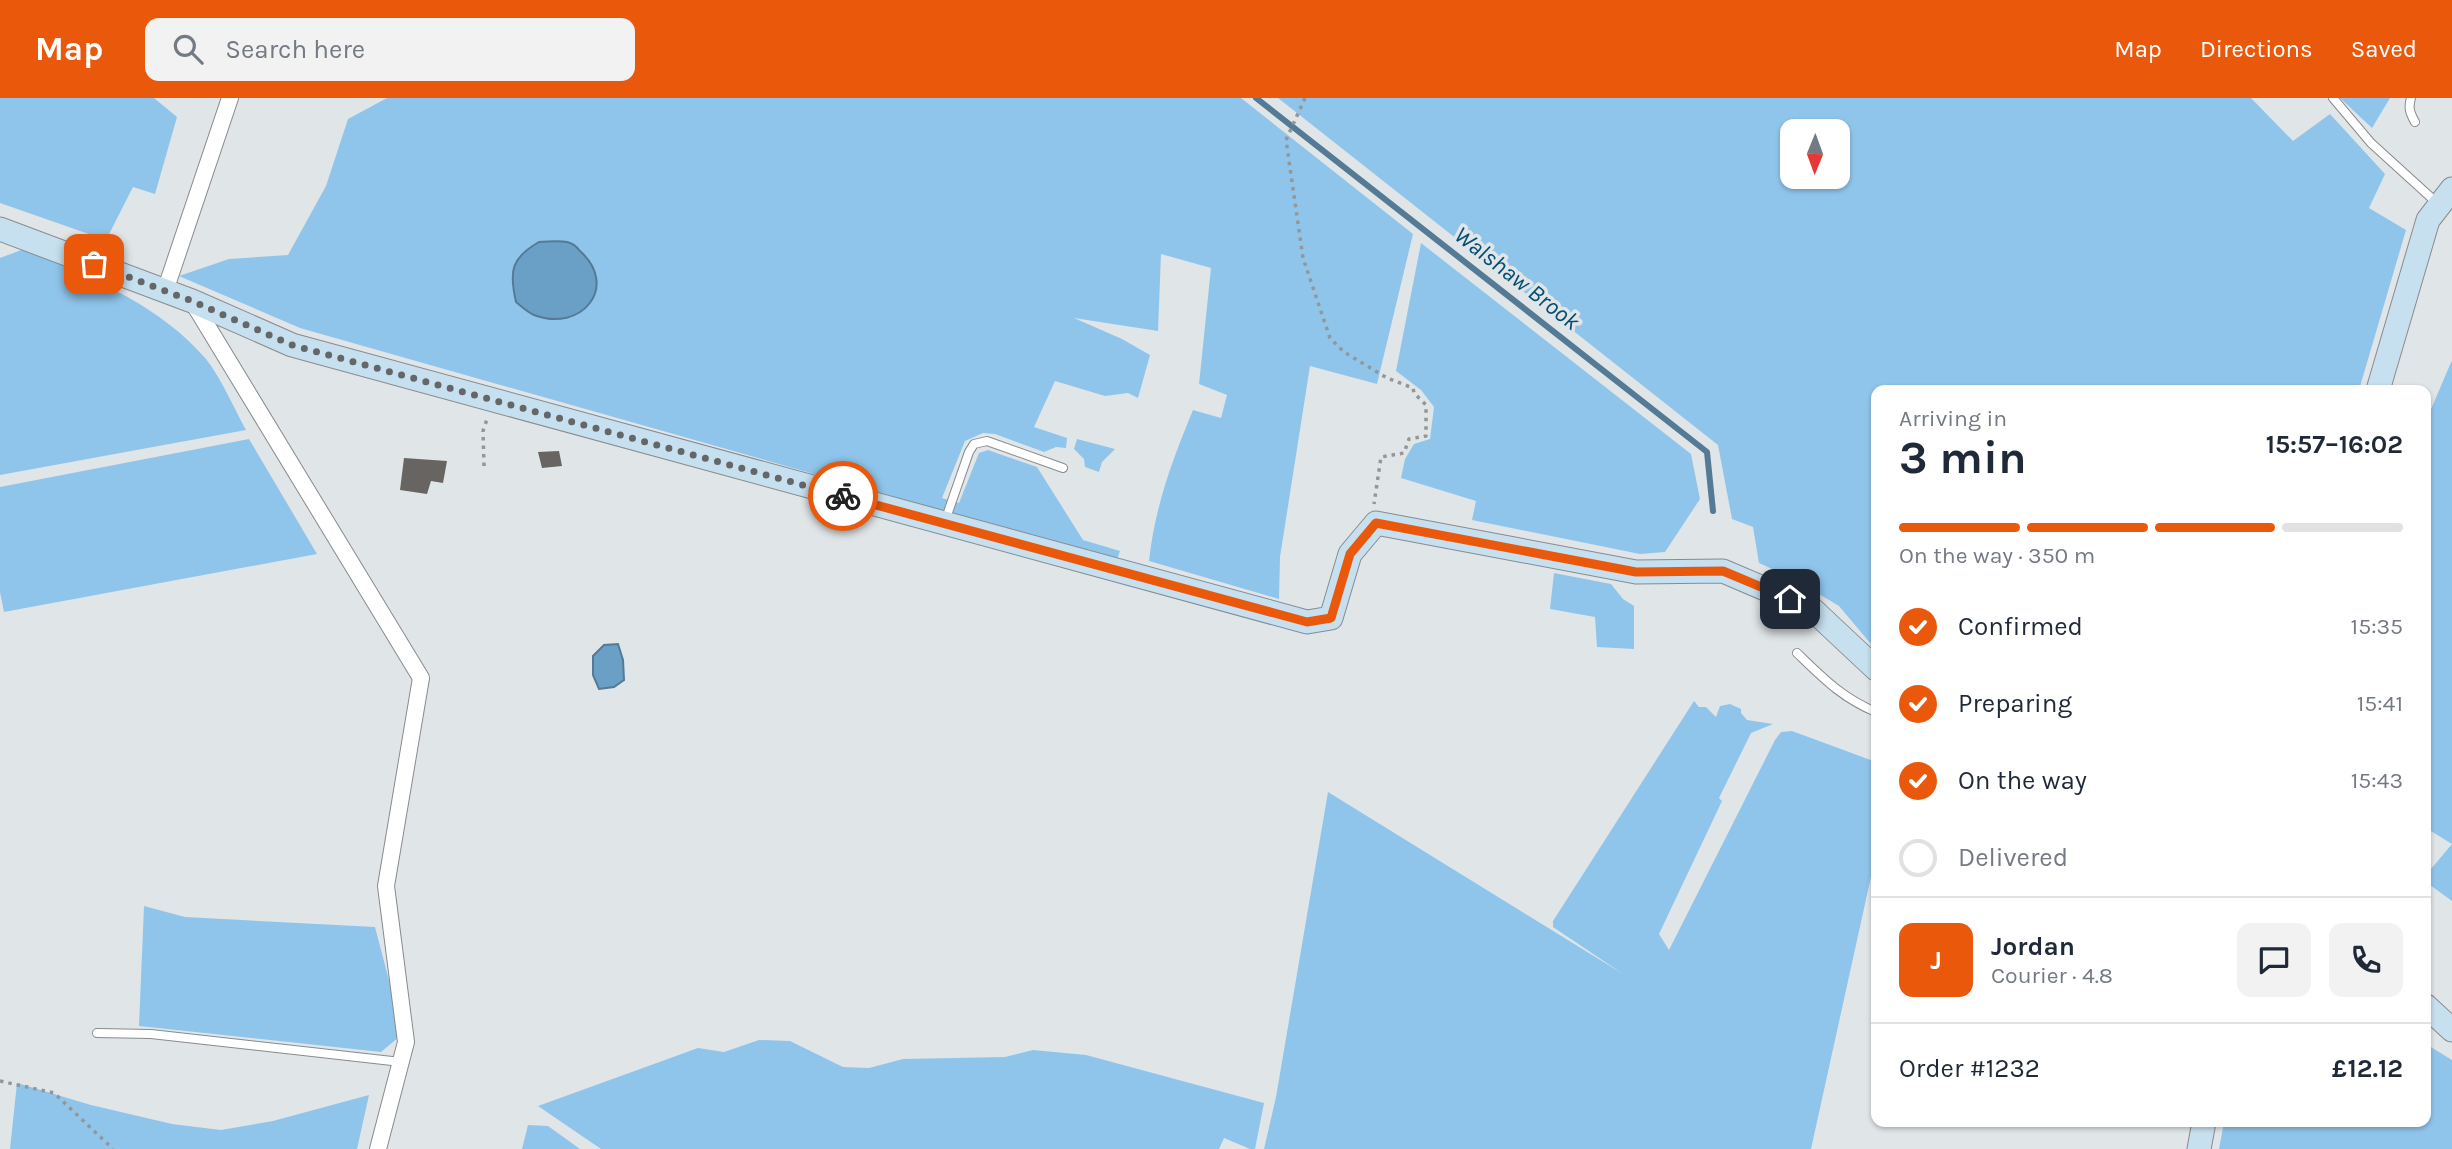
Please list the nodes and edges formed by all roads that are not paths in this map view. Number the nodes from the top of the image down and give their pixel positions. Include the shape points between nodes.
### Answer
1 (230, 98) edge
2 (2333, 98) edge
3 (2411, 98) edge
4 (2415, 121) dead end
5 (2446, 197) edge
6 (0, 229) edge
7 (165, 291) junction
8 (192, 301) junction
9 (2379, 385) edge
10 (1063, 468) dead end
11 (944, 524) junction
12 (1797, 653) dead end
13 (1871, 664) edge
14 (1871, 710) edge
15 (2431, 1011) edge
16 (2452, 1030) edge
17 (97, 1033) dead end
18 (401, 1062) junction
19 (2203, 1127) edge
20 (378, 1149) edge
21 (2199, 1149) edge

1 - 7 street
2 - 5 lane via 2371,143
3 - 4 lane via 2410,113
5 - 9 street via 2428,220
6 - 7 street
7 - 8 street
8 - 11 street via 292,345
8 - 18 street via 421,678 386,886 406,1042
10 - 11 lane via 987,441 974,444
11 - 13 street via 1307,622 1331,618 1350,554 1376,523 1636,572 1723,571 1812,609
12 - 14 lane via 1839,694
15 - 16 street
17 - 18 lane via 152,1034
18 - 20 street
19 - 21 street

